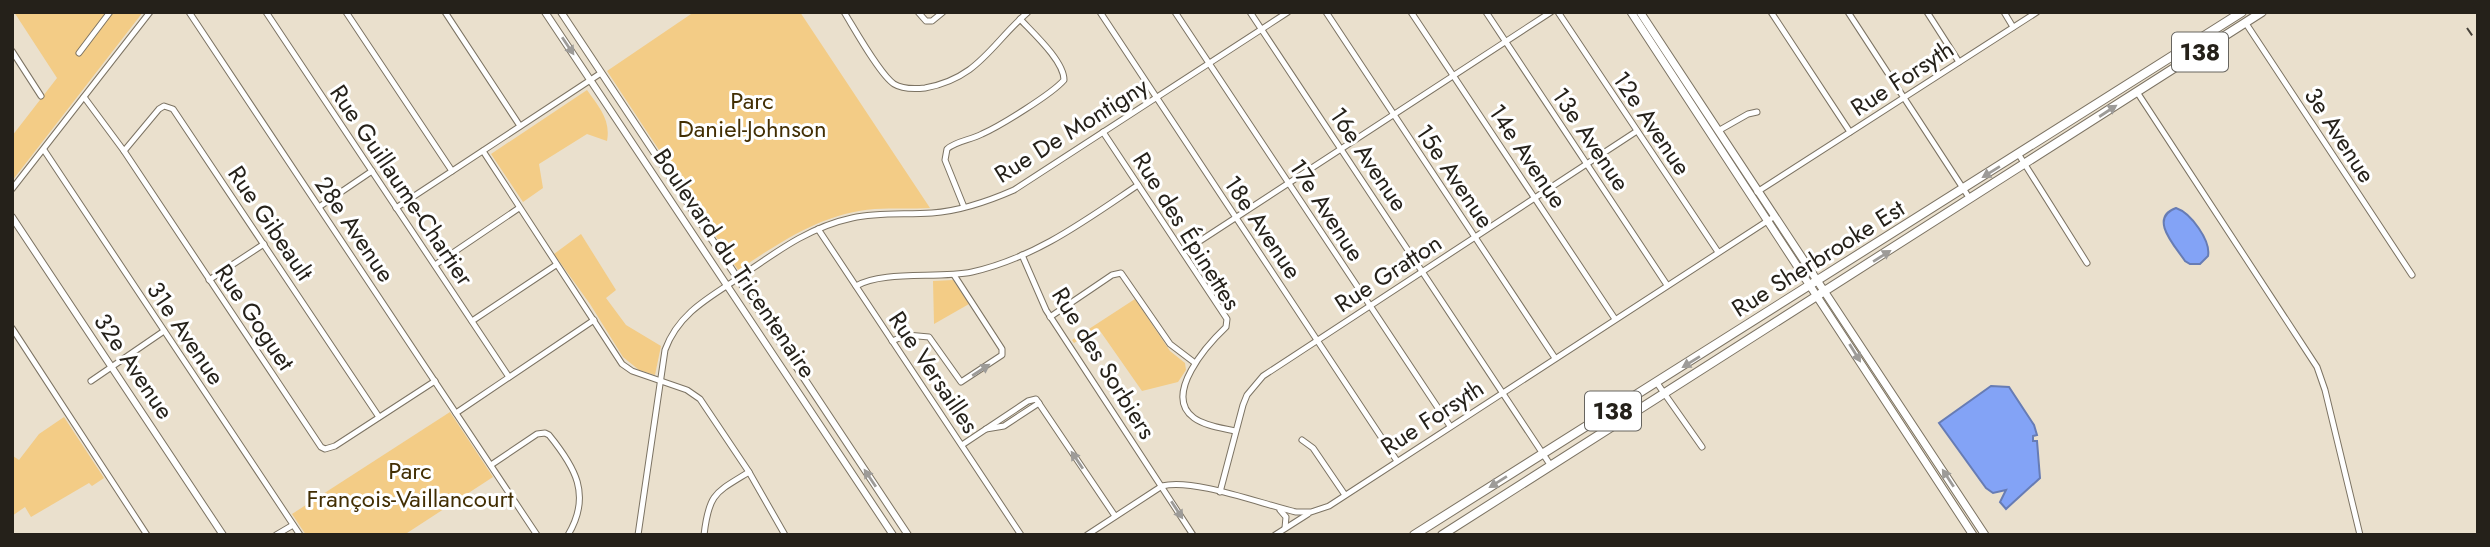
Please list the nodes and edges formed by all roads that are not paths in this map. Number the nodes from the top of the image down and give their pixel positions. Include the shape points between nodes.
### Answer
1 (110, 12) edge
2 (150, 12) edge
3 (189, 12) edge
4 (266, 12) edge
5 (346, 12) edge
6 (445, 12) edge
7 (545, 12) edge
8 (561, 12) edge
9 (844, 12) edge
10 (918, 12) edge
11 (943, 12) edge
12 (1028, 12) edge
13 (1100, 12) edge
14 (1175, 12) edge
15 (1251, 12) edge
16 (1288, 12) edge
17 (1326, 12) edge
18 (1411, 12) edge
19 (1486, 12) edge
20 (1551, 12) edge
21 (1558, 12) edge
22 (1630, 12) edge
23 (1640, 12) edge
24 (1771, 12) edge
25 (1848, 12) edge
26 (1927, 12) edge
27 (2004, 12) edge
28 (2037, 12) edge
29 (2262, 12) edge
30 (2241, 13) edge
31 (1020, 19) junction
32 (2245, 23) junction
33 (2014, 27) junction
34 (1262, 29) junction
35 (1506, 42) junction
36 (12, 51) edge
37 (79, 53) dead end
38 (1959, 62) junction
39 (1209, 64) junction
40 (601, 73) junction
41 (1454, 76) junction
42 (591, 80) junction
43 (2130, 82) junction
44 (2137, 92) junction
45 (41, 96) dead end
46 (84, 97) junction
47 (1157, 97) junction
48 (1903, 97) junction
49 (1757, 112) dead end
50 (1394, 115) junction
51 (631, 117) junction
52 (2073, 119) junction
53 (620, 125) junction
54 (520, 126) junction
55 (2079, 129) junction
56 (1637, 131) junction
57 (1103, 132) junction
58 (1850, 132) junction
59 (1715, 133) junction
60 (2049, 135) junction
61 (2057, 144) junction
62 (44, 150) junction
63 (1341, 150) junction
64 (124, 151) junction
65 (483, 151) junction
66 (2019, 155) junction
67 (2025, 164) junction
68 (1587, 165) junction
69 (665, 170) junction
70 (372, 171) junction
71 (452, 171) junction
72 (654, 177) junction
73 (1289, 183) junction
74 (1138, 185) junction
75 (12, 189) edge
76 (1964, 189) junction
77 (1755, 194) junction
78 (1535, 199) junction
79 (1970, 200) junction
80 (319, 207) junction
81 (964, 207) junction
82 (396, 208) junction
83 (519, 208) junction
84 (694, 214) junction
85 (12, 217) edge
86 (1236, 217) junction
87 (1771, 218) junction
88 (684, 221) junction
89 (818, 229) junction
90 (1897, 230) junction
91 (1475, 237) junction
92 (1904, 242) junction
93 (264, 244) junction
94 (1183, 252) junction
95 (1718, 252) junction
96 (1022, 255) junction
97 (2087, 263) dead end
98 (435, 265) junction
99 (556, 265) junction
100 (1422, 272) junction
101 (954, 275) junction
102 (2412, 275) dead end
103 (737, 279) junction
104 (209, 280) junction
105 (1814, 282) junction
106 (1667, 285) junction
107 (726, 286) junction
108 (856, 286) junction
109 (1822, 294) junction
110 (1369, 306) junction
111 (1050, 317) junction
112 (1615, 319) junction
113 (594, 320) junction
114 (472, 321) junction
115 (12, 328) edge
116 (164, 331) junction
117 (1317, 340) junction
118 (892, 341) junction
119 (1715, 347) junction
120 (1555, 358) junction
121 (1721, 358) junction
122 (1195, 363) junction
123 (111, 367) junction
124 (509, 377) junction
125 (91, 381) dead end
126 (435, 381) junction
127 (660, 382) junction
128 (1657, 383) junction
129 (1891, 391) junction
130 (1502, 393) junction
131 (1665, 393) junction
132 (1883, 397) junction
133 (1614, 411) junction
134 (456, 413) junction
135 (1907, 415) junction
136 (379, 417) junction
137 (1621, 421) junction
138 (1898, 421) junction
139 (1450, 426) junction
140 (1235, 431) junction
141 (1580, 431) junction
142 (1301, 440) dead end
143 (1587, 443) junction
144 (962, 445) junction
145 (1702, 447) dead end
146 (1543, 453) junction
147 (1397, 461) junction
148 (491, 466) junction
149 (1551, 466) junction
150 (749, 472) junction
151 (1162, 486) junction
152 (1220, 492) junction
153 (1345, 495) junction
154 (1966, 507) junction
155 (1279, 508) junction
156 (1311, 512) junction
157 (1958, 512) junction
158 (1115, 516) junction
159 (293, 524) junction
160 (1285, 528) junction
161 (146, 535) edge
162 (223, 535) edge
163 (276, 535) edge
164 (299, 535) edge
165 (537, 535) edge
166 (568, 535) edge
167 (638, 535) edge
168 (704, 535) edge
169 (786, 535) edge
170 (893, 535) edge
171 (908, 535) edge
172 (1021, 535) edge
173 (1087, 535) edge
174 (1193, 535) edge
175 (1275, 535) edge
176 (1414, 535) edge
177 (1442, 535) edge
178 (1973, 535) edge
179 (1985, 535) edge
180 (2360, 535) edge

1 - 37 street
2 - 46 street
3 - 80 street, 28e Avenue
4 - 70 street, Rue Guillaume-Chartier
5 - 71 street
6 - 54 street
7 -> 42 street, Boulevard du Tricentenaire
8 - 40 street, Boulevard du Tricentenaire
9 - 31 street via 888,79 904,88 920,89 955,79 981,61
10 - 11 street via 932,21
12 - 31 street
13 - 47 street, 18e Avenue
14 - 39 street, 17e Avenue
15 - 34 street, 16e Avenue
16 - 34 street, Rue De Montigny
17 - 50 street, 15e Avenue
18 - 41 street, 14e Avenue
19 - 35 street, 13e Avenue
20 - 35 street
21 - 56 street, 12e Avenue
22 - 59 main road
23 - 59 main road
24 - 58 street
25 - 48 street
26 - 38 street
27 - 33 street
28 - 33 street, Rue Forsyth
29 - 32 main road, Rue Sherbrooke Est / 138
30 - 32 street, 3e Avenue
30 - 43 main road, Rue Sherbrooke Est / 138
31 - 81 street via 1057,62 1064,80 999,125 947,149 946,160
32 - 44 main road, Rue Sherbrooke Est / 138
32 - 102 street, 3e Avenue
33 - 38 street, Rue Forsyth
34 - 39 street, Rue De Montigny
34 - 63 street, 16e Avenue
35 - 41 street
35 - 68 street, 13e Avenue
36 - 45 street
38 - 48 street, Rue Forsyth
39 - 47 street, Rue De Montigny
39 - 73 street, 17e Avenue
40 - 42 street
40 - 51 street, Boulevard du Tricentenaire
41 - 50 street
41 - 78 street, 14e Avenue
42 - 53 street, Boulevard du Tricentenaire
42 - 54 street
43 - 44 main road
43 - 52 main road, Rue Sherbrooke Est / 138
55 -> 44 main road, Rue Sherbrooke Est / 138
44 - 180 street via 2317,367
46 - 62 street
46 - 64 street, Rue Goguet
47 - 57 street, Rue De Montigny
47 - 86 street, 18e Avenue
48 - 58 street, Rue Forsyth
48 - 76 street
49 - 59 street
50 - 63 street
50 - 91 street, 15e Avenue
51 - 53 street
51 - 69 street, Boulevard du Tricentenaire
52 - 55 main road
52 - 60 main road, Rue Sherbrooke Est / 138
53 - 72 street, Boulevard du Tricentenaire
54 - 65 street
55 - 61 main road, Rue Sherbrooke Est / 138
56 - 68 street, Rue Gratton
56 - 95 street, 12e Avenue
57 - 74 street, Rue des Épinettes
57 - 81 street, Rue De Montigny via 1014,190
58 - 77 street, Rue Forsyth
59 - 77 main road
60 - 61 main road
60 - 66 main road, Rue Sherbrooke Est / 138
61 - 67 main road, Rue Sherbrooke Est / 138
62 - 75 street
62 - 116 street, 31e Avenue
63 - 73 street
63 - 100 street, 16e Avenue
64 - 93 street, Rue Gibeault via 159,109 173,109
64 - 104 street, Rue Goguet
65 - 71 street
65 - 83 street
66 - 67 street
66 -> 76 main road, Rue Sherbrooke Est / 138
67 - 79 main road, Rue Sherbrooke Est / 138
67 - 97 street
68 - 78 street, Rue Gratton
68 - 106 street, 13e Avenue
69 - 72 street
69 - 84 street, Boulevard du Tricentenaire
70 - 80 street
70 - 82 street, Rue Guillaume-Chartier
71 - 82 street
72 - 88 street, Boulevard du Tricentenaire
73 - 86 street
73 - 110 street, 17e Avenue
74 - 94 street, Rue des Épinettes
74 - 96 street
76 - 79 street
76 - 90 main road, Rue Sherbrooke Est / 138
77 - 87 main road
78 - 91 street, Rue Gratton
78 - 112 street, 14e Avenue
79 - 92 main road, Rue Sherbrooke Est / 138
80 - 126 street, 28e Avenue
81 - 89 street, Rue De Montigny via 871,215
82 - 98 street, Rue Guillaume-Chartier
83 - 98 street
83 - 99 street
84 - 88 street
84 - 103 street, Boulevard du Tricentenaire
85 - 123 street, 32e Avenue
86 - 94 street
86 - 117 street, 18e Avenue
87 - 95 street, Rue Forsyth
87 - 105 main road
88 - 107 street, Boulevard du Tricentenaire
89 - 103 street, Rue De Montigny via 783,246
89 - 108 street, Rue Versailles
90 - 92 main road
90 - 105 main road, Rue Sherbrooke Est / 138
91 - 100 street, Rue Gratton
91 - 120 street, 15e Avenue
109 -> 92 main road, Rue Sherbrooke Est / 138
93 - 104 street
93 - 136 street, Rue Gibeault
94 - 122 street, Rue des Épinettes via 1228,323
95 - 106 street, Rue Forsyth
96 - 101 street
96 - 111 street, Rue des Sorbiers
98 - 114 street, Rue Guillaume-Chartier
99 - 113 street
99 - 114 street
100 - 110 street, Rue Gratton
100 - 130 street, 16e Avenue
101 - 108 street via 878,278
118 -> 101 street via 907,335 929,337 961,382 1002,355
103 - 107 street, Rue De Montigny
171 -> 103 street, Boulevard du Tricentenaire
104 - 136 street, Rue Goguet via 321,447 335,446
105 - 109 main road
105 - 119 main road, Rue Sherbrooke Est / 138
106 - 112 street, Rue Forsyth
107 - 127 street, Rue De Montigny via 675,328 665,350
107 - 170 street, Boulevard du Tricentenaire
108 - 118 street, Rue Versailles
109 - 121 main road, Rue Sherbrooke Est / 138
109 - 129 main road
109 -> 132 main road
110 - 117 street, Rue Gratton
110 - 139 street, 17e Avenue
111 - 122 street via 1121,273 1170,344
111 - 151 street, Rue des Sorbiers
112 - 120 street, Rue Forsyth
113 - 124 street
113 - 127 street via 622,364
114 - 124 street, Rue Guillaume-Chartier
115 - 161 street
116 - 123 street
116 - 159 street, 31e Avenue
117 - 140 street, Rue Gratton via 1255,384
117 - 147 street, 18e Avenue
118 - 144 street, Rue Versailles
119 - 121 main road
119 -> 128 main road, Rue Sherbrooke Est / 138
120 - 130 street, Rue Forsyth
121 - 131 main road, Rue Sherbrooke Est / 138
122 - 140 street, Rue des Épinettes via 1183,391 1186,410 1201,422
123 - 125 street
123 - 162 street, 32e Avenue
124 - 134 street
126 - 134 street, 28e Avenue
126 - 136 street, Rue Goguet
127 - 150 street via 700,399
127 - 167 street, Rue De Montigny
128 - 131 street
128 - 133 main road, Rue Sherbrooke Est / 138
129 - 132 main road
129 - 135 main road
130 - 139 street, Rue Forsyth
130 - 146 street, 16e Avenue
131 - 137 main road, Rue Sherbrooke Est / 138
131 - 145 street
132 - 138 main road
133 - 137 main road
133 - 141 main road, Rue Sherbrooke Est / 138
134 - 148 street, 28e Avenue
135 - 138 main road
154 -> 135 main road
137 - 143 main road, Rue Sherbrooke Est / 138
138 - 157 main road
139 - 147 street, Rue Forsyth
140 - 152 street, Rue Gratton
141 - 143 main road
141 - 146 main road, Rue Sherbrooke Est / 138
142 - 153 street via 1313,447
143 - 149 main road, Rue Sherbrooke Est / 138
158 -> 144 street via 1036,399
144 - 172 street, Rue Versailles
146 - 149 street, 16e Avenue
146 -> 176 main road, Rue Sherbrooke Est / 138
147 - 153 street, Rue Forsyth
148 - 165 street, 28e Avenue
148 - 166 street via 537,434 549,435 580,486
149 - 177 main road, Rue Sherbrooke Est / 138
150 - 168 street via 714,496 706,511
150 - 169 street
151 - 152 street via 1185,484
151 - 158 street
151 -> 174 street, Rue des Sorbiers
152 - 155 street
153 - 156 street, Rue Forsyth
154 - 157 main road
154 - 179 main road
155 - 156 street
155 - 160 street via 1286,517
156 - 160 street, Rue Forsyth
157 - 178 main road
158 - 173 street
159 - 163 street
159 - 164 street, 31e Avenue
160 - 175 street, Rue Forsyth

